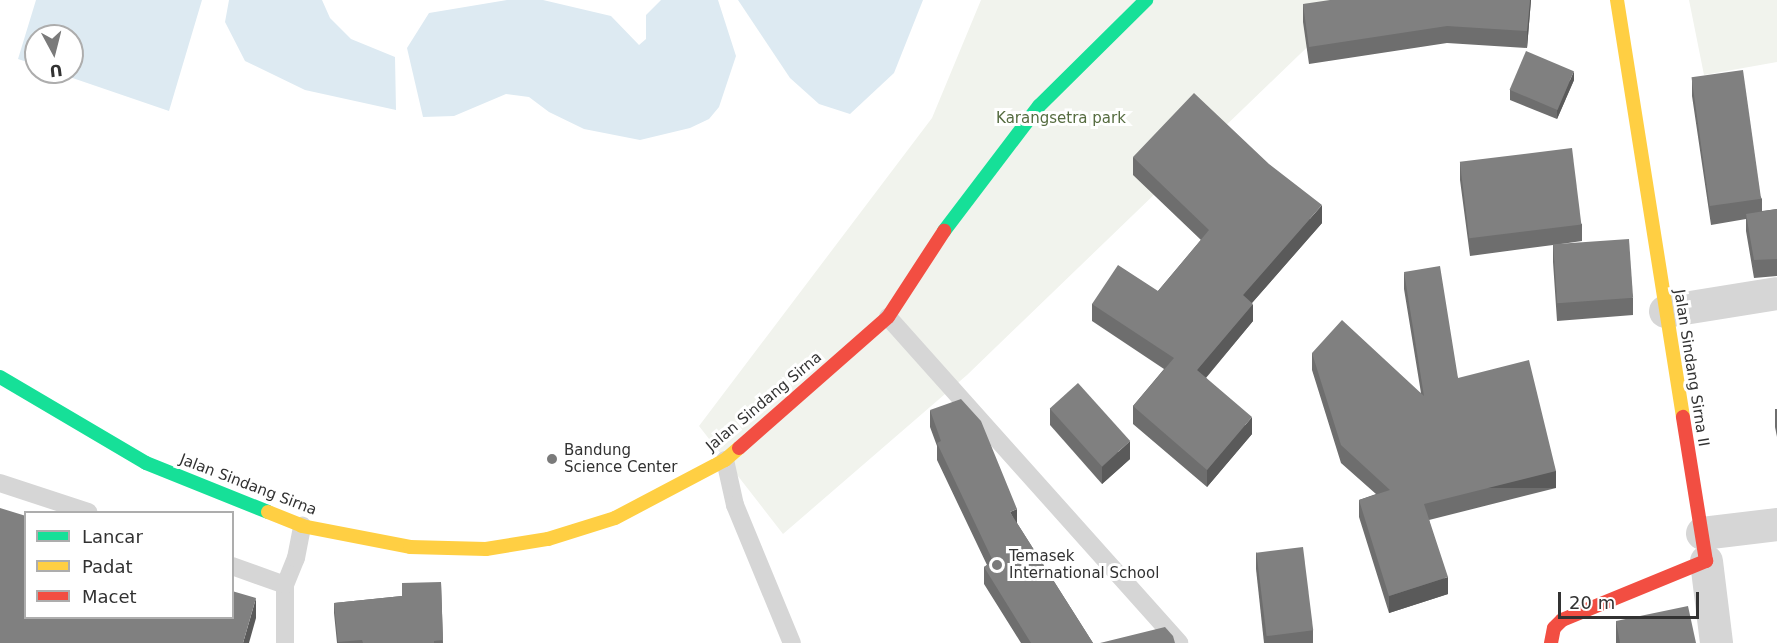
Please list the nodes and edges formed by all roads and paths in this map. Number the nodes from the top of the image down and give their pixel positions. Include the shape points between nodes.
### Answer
1 (1146, 0) edge
2 (1617, 0) edge
3 (1777, 293) edge
4 (1665, 310) junction
5 (888, 317) junction
6 (0, 377) edge
7 (725, 460) junction
8 (0, 483) edge
9 (82, 511) edge
10 (1777, 524) edge
11 (302, 526) junction
12 (1704, 547) junction
13 (234, 567) edge
14 (285, 585) junction
15 (285, 643) edge
16 (792, 643) edge
17 (1179, 643) edge
18 (1551, 643) edge
19 (1716, 643) edge

1 - 5 main road, Jalan Sindang Sirna via 1039,106 937,240
2 - 4 main road, Jalan Sindang Sirna II
3 - 4 street
4 - 12 main road, Jalan Sindang Sirna II
5 - 7 main road, Jalan Sindang Sirna
5 - 17 lane
6 - 11 main road, Jalan Sindang Sirna via 146,463
7 - 11 main road, Jalan Sindang Sirna via 615,518 548,539 486,549 410,547
7 - 16 lane via 735,505
8 - 9 lane
10 - 12 street
11 - 14 lane via 296,558
12 - 18 main road via 1562,620 1554,628
12 - 19 street
13 - 14 lane
14 - 15 lane

